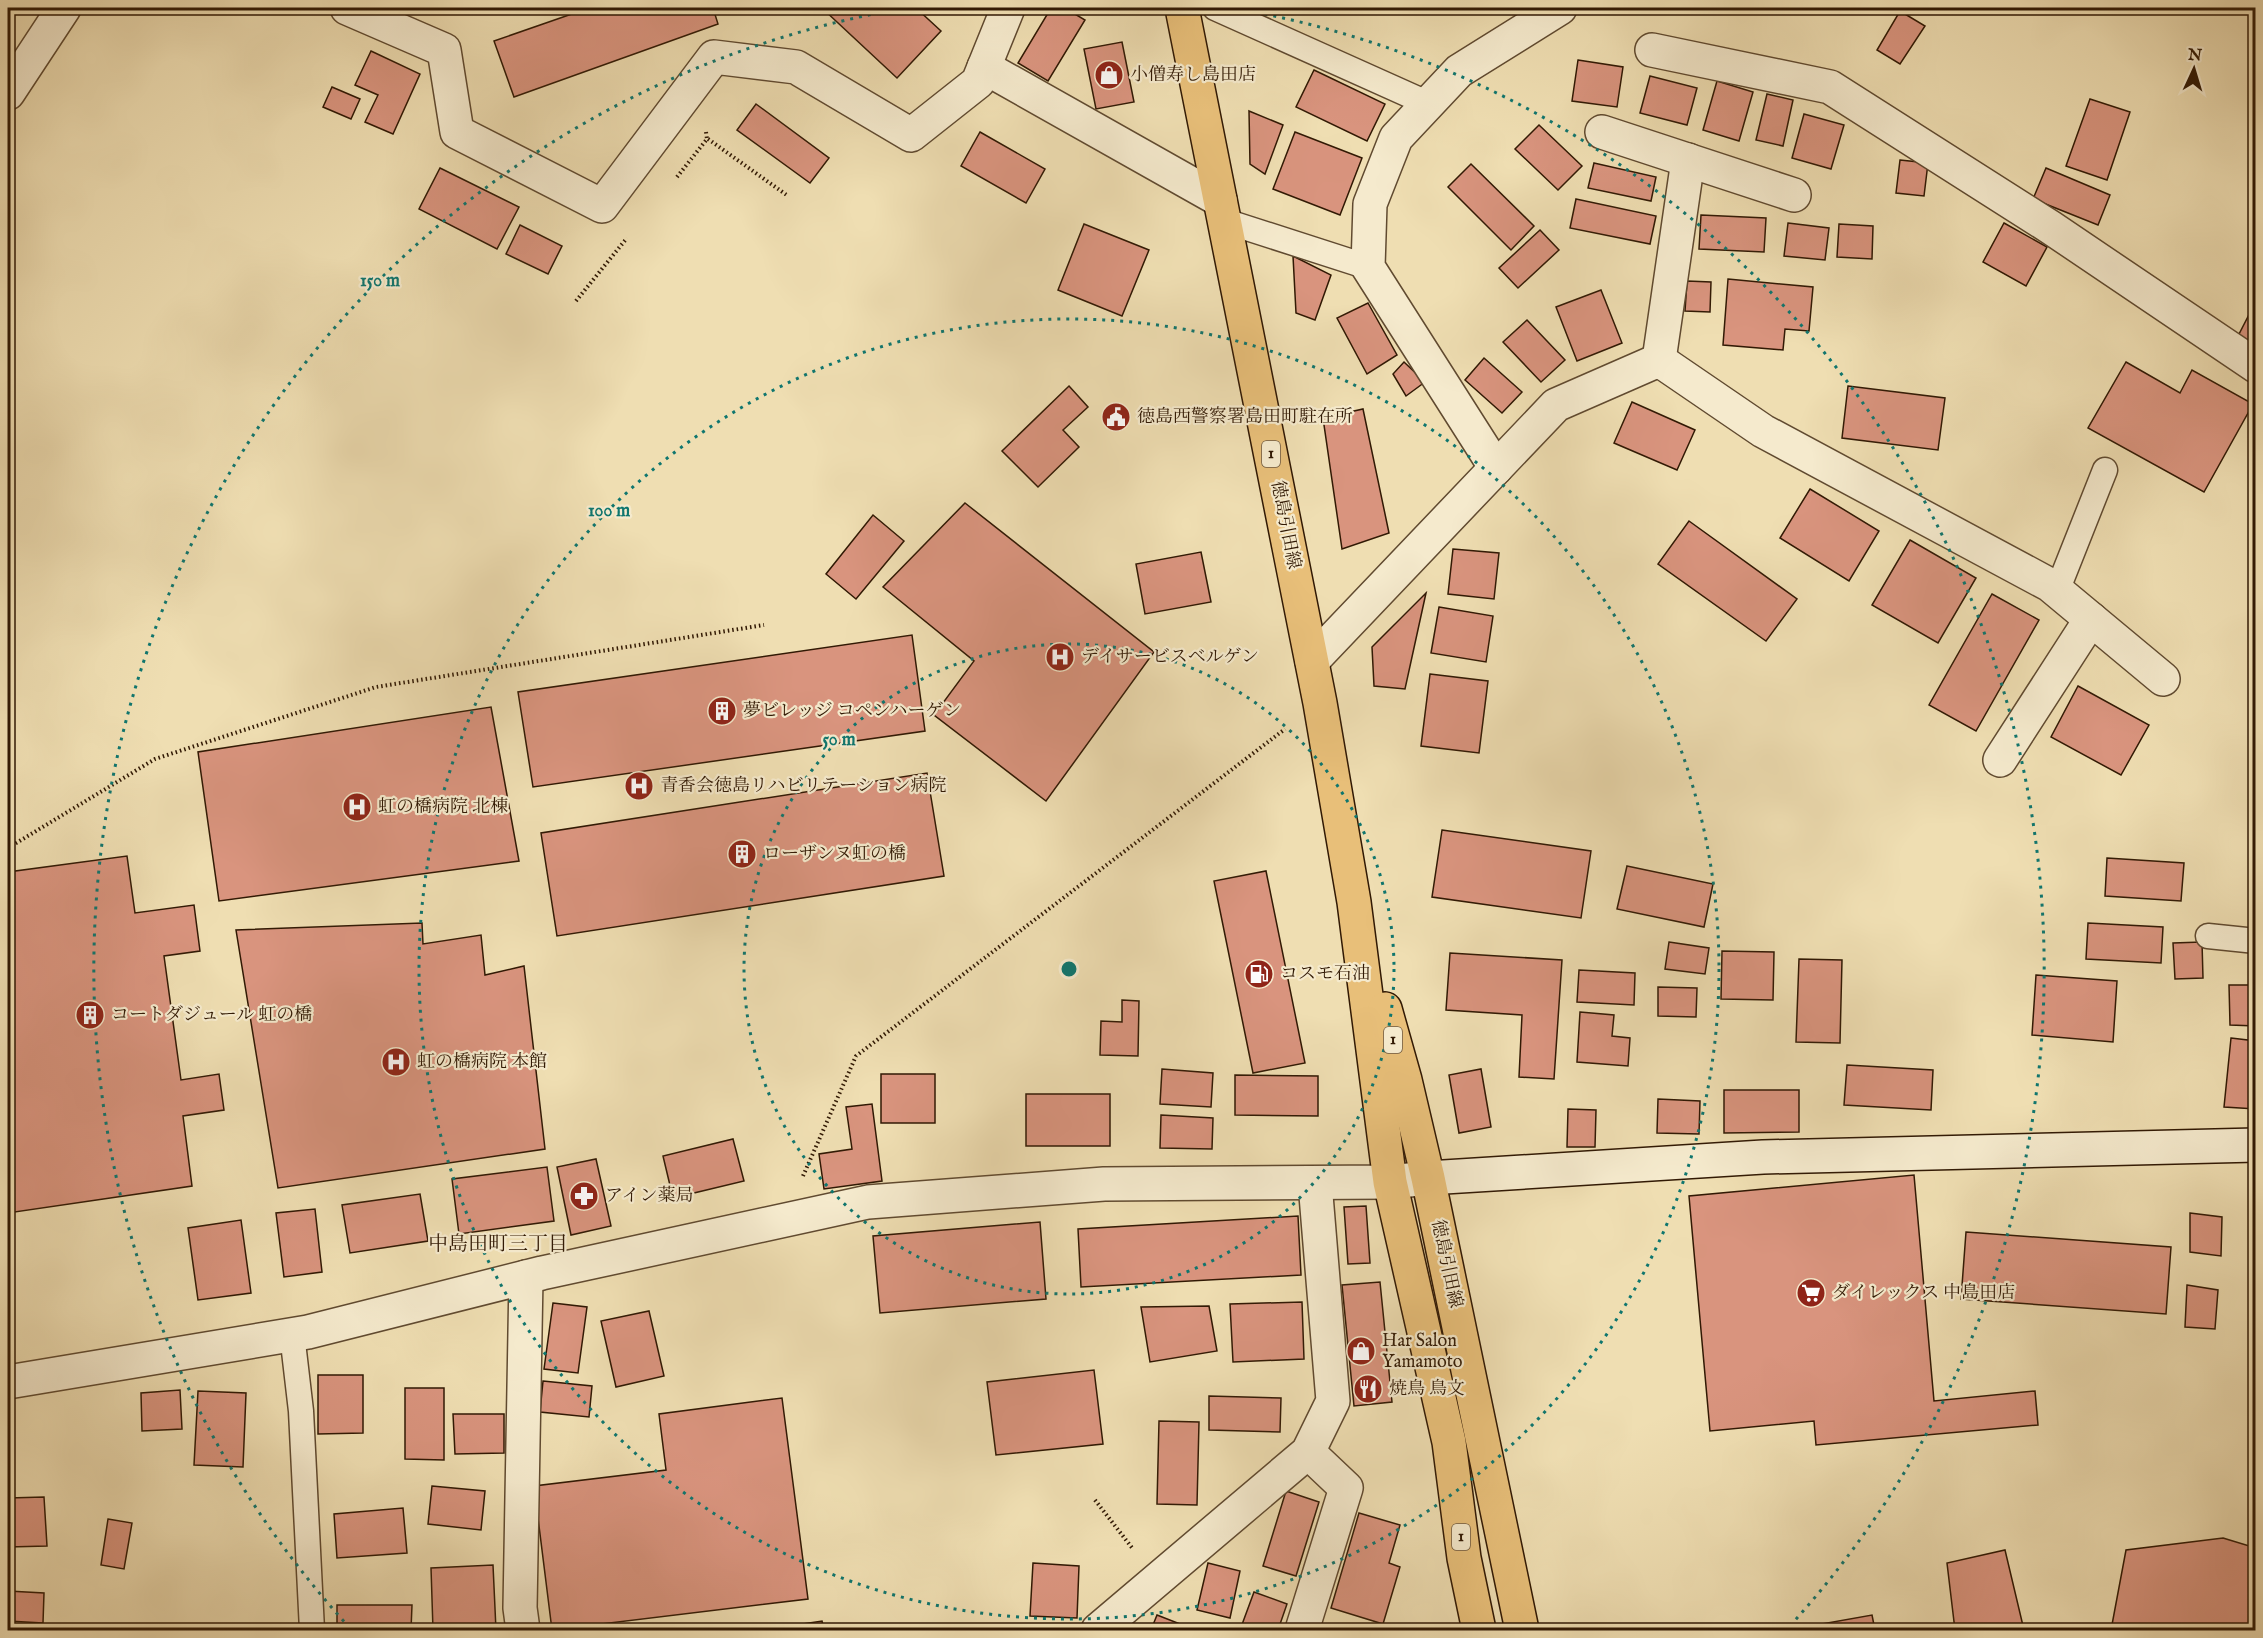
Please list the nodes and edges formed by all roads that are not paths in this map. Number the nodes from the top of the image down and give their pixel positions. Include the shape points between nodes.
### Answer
1 (64, 8) edge
2 (347, 8) edge
3 (1008, 8) edge
4 (1182, 8) edge
5 (1215, 8) edge
6 (1560, 8) edge
7 (1652, 50) dead end
8 (984, 68) junction
9 (8, 93) edge
10 (1429, 104) junction
11 (1602, 132) dead end
12 (1689, 160) junction
13 (1794, 195) dead end
14 (1222, 210) junction
15 (1368, 267) junction
16 (1659, 360) junction
17 (2256, 366) edge
18 (1496, 468) junction
19 (2105, 470) dead end
20 (2057, 591) junction
21 (2091, 619) junction
22 (1312, 661) junction
23 (2163, 679) dead end
24 (2000, 760) dead end
25 (1354, 902) junction
26 (2208, 936) dead end
27 (2256, 941) edge
28 (2256, 1144) edge
29 (1428, 1178) junction
30 (1315, 1182) junction
31 (1390, 1182) junction
32 (526, 1277) junction
33 (292, 1334) junction
34 (8, 1382) edge
35 (1308, 1452) junction
36 (312, 1630) edge
37 (523, 1630) edge
38 (1098, 1630) edge
39 (1302, 1630) edge
40 (1479, 1630) edge
41 (1522, 1630) edge

1 - 9 street
2 - 8 street via 444,50 457,132 602,206 714,57 795,67 911,135 978,82
3 - 8 street
4 - 14 main road, 徳島引田線 / 1
5 - 10 lane
6 - 10 street via 1460,71
7 - 17 street via 1830,87 2050,227
8 - 14 street
10 - 15 street via 1396,138 1370,204
11 - 12 street
12 - 13 street
12 - 16 street
14 - 15 lane
14 - 22 main road, 徳島引田線 / 1
15 - 18 street
16 - 18 street via 1556,405
16 - 20 street via 1763,431
18 - 22 street
19 - 20 lane
20 - 21 street
21 - 23 street
21 - 24 street
22 - 25 main road, 徳島引田線 / 1
25 - 29 main road, 徳島引田線 / 1 via 1405,1080
25 - 31 main road, 徳島引田線 / 1
26 - 27 lane
28 - 29 street via 1763,1157
29 - 31 street
29 - 41 main road, 徳島引田線 / 1
30 - 31 street
30 - 32 street via 1104,1184 868,1202
30 - 35 street via 1333,1401
31 - 40 main road, 徳島引田線 / 1 via 1449,1442 1464,1558
32 - 33 street
32 - 37 street via 520,1608
33 - 34 street
33 - 36 lane via 301,1411
35 - 38 street
35 - 39 street via 1346,1488

